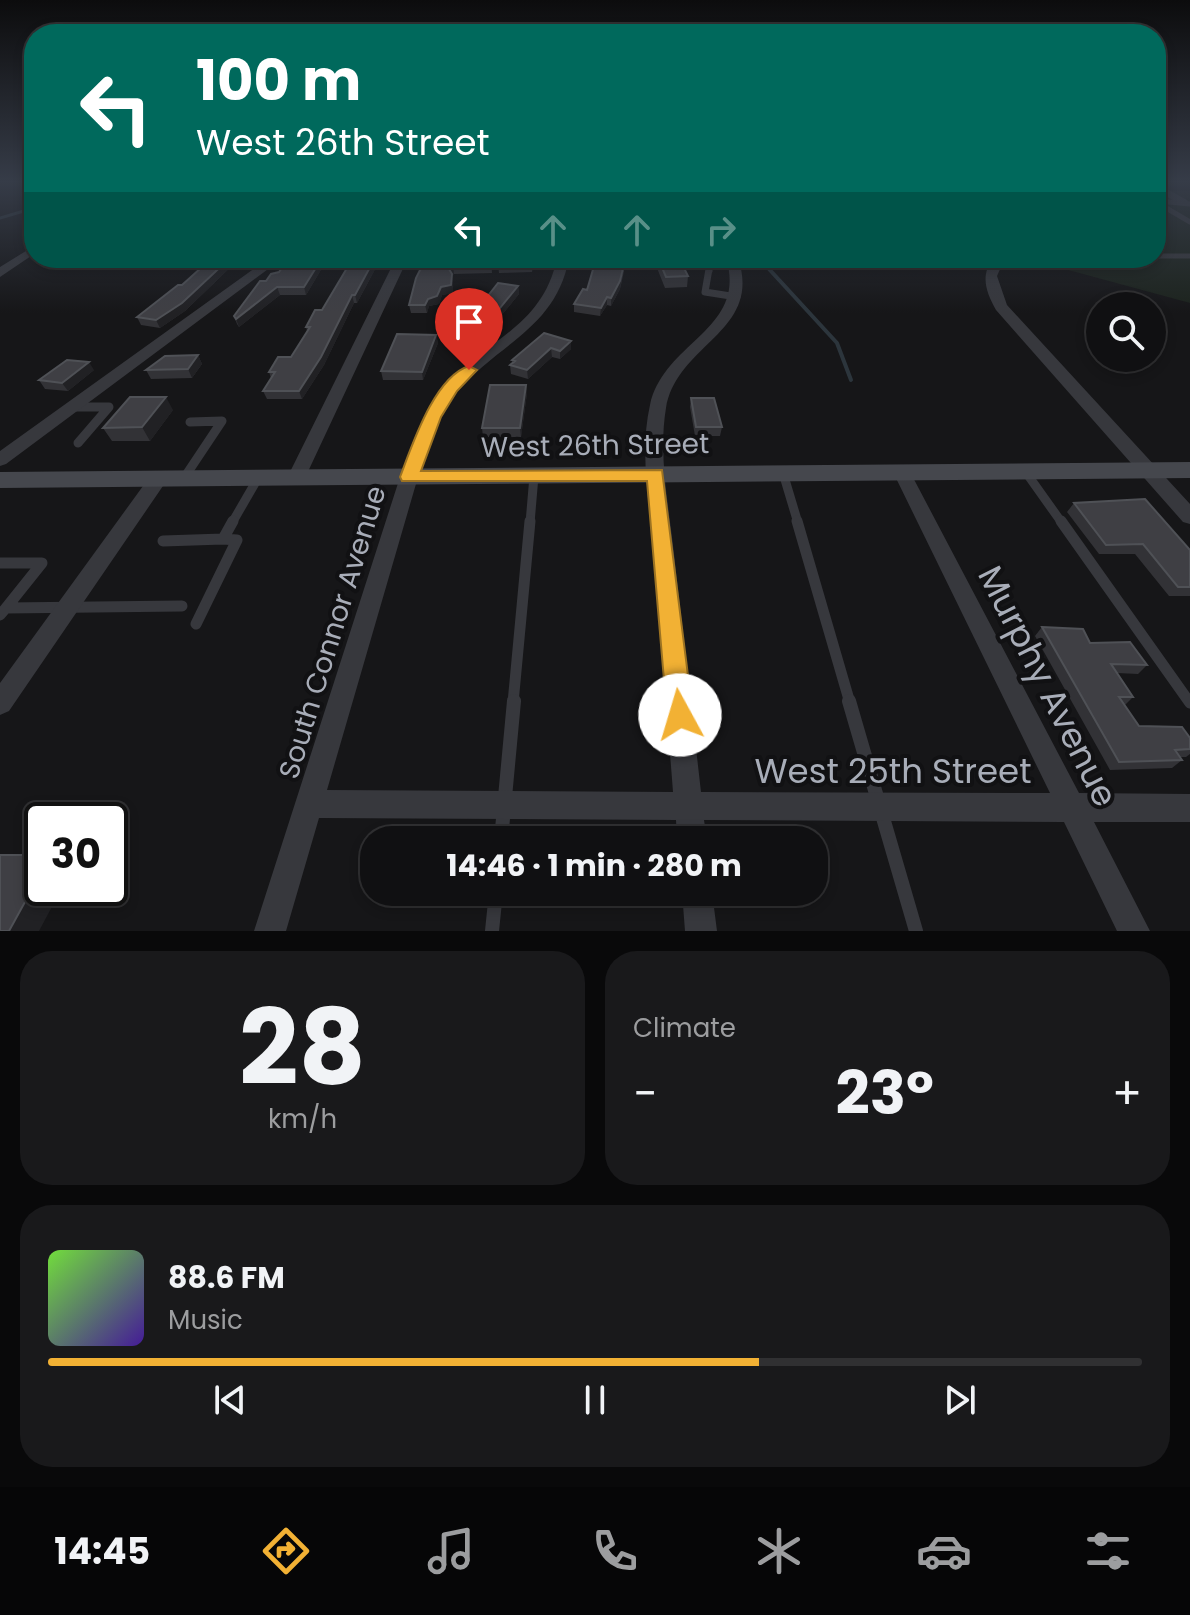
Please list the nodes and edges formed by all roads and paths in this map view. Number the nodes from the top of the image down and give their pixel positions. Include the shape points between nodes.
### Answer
1 (24, 256) edge
2 (1166, 256) edge
3 (1190, 256) edge
4 (263, 268) edge
5 (397, 268) edge
6 (562, 268) edge
7 (709, 268) edge
8 (736, 268) edge
9 (992, 268) edge
10 (0, 273) edge
11 (737, 297) junction
12 (73, 407) junction
13 (190, 422) dead end
14 (78, 443) dead end
15 (0, 460) edge
16 (1147, 470) junction
17 (1190, 470) edge
18 (1024, 471) junction
19 (902, 472) junction
20 (783, 473) junction
21 (656, 475) junction
22 (534, 476) junction
23 (409, 477) junction
24 (258, 478) junction
25 (296, 478) junction
26 (171, 479) junction
27 (0, 480) edge
28 (1190, 517) edge
29 (223, 539) junction
30 (163, 541) dead end
31 (0, 563) edge
32 (182, 606) dead end
33 (67, 607) junction
34 (3, 611) edge
35 (196, 624) dead end
36 (0, 703) edge
37 (1190, 703) edge
38 (308, 804) junction
39 (505, 805) junction
40 (689, 806) junction
41 (878, 807) junction
42 (1071, 807) junction
43 (1190, 808) edge
44 (503, 826) edge
45 (691, 826) edge
46 (495, 906) edge
47 (698, 906) edge
48 (270, 931) edge
49 (492, 931) edge
50 (701, 931) edge
51 (916, 931) edge
52 (1134, 931) edge

1 - 10 street
2 - 3 lane
4 - 12 street
5 - 25 street
6 - 23 street, South Connor Avenue via 542,310 469,370 444,398
7 - 11 lane via 705,292
8 - 11 street
9 - 16 street via 990,287 1001,307
11 - 21 street via 664,386 656,423
12 - 14 lane via 109,407
12 - 15 street
13 - 26 lane via 222,421
16 - 17 main road, West 26th Street
16 - 18 main road, West 26th Street
16 - 28 street
18 - 19 main road, West 26th Street
18 - 37 lane
19 - 20 main road, West 26th Street
19 - 42 street, Murphy Avenue
20 - 21 main road, West 26th Street
20 - 41 lane
21 - 22 main road, West 26th Street
21 - 40 street
22 - 23 main road, West 26th Street
22 - 39 lane
23 - 25 main road, West 26th Street
23 - 38 street, South Connor Avenue
24 - 25 main road, West 26th Street
24 - 26 main road, West 26th Street
24 - 29 lane
26 - 27 main road, West 26th Street
26 - 33 street
29 - 30 lane
29 - 35 lane via 237,540
31 - 34 lane via 42,563
32 - 33 lane
33 - 34 lane
33 - 36 street
38 - 39 street, West 25th Street
38 - 48 street, South Connor Avenue
39 - 40 street, West 25th Street
39 - 44 lane
40 - 41 street, West 25th Street
40 - 45 street
41 - 42 street, West 25th Street
41 - 51 lane
42 - 43 street, West 25th Street
42 - 52 street, Murphy Avenue
46 - 49 lane
47 - 50 street

